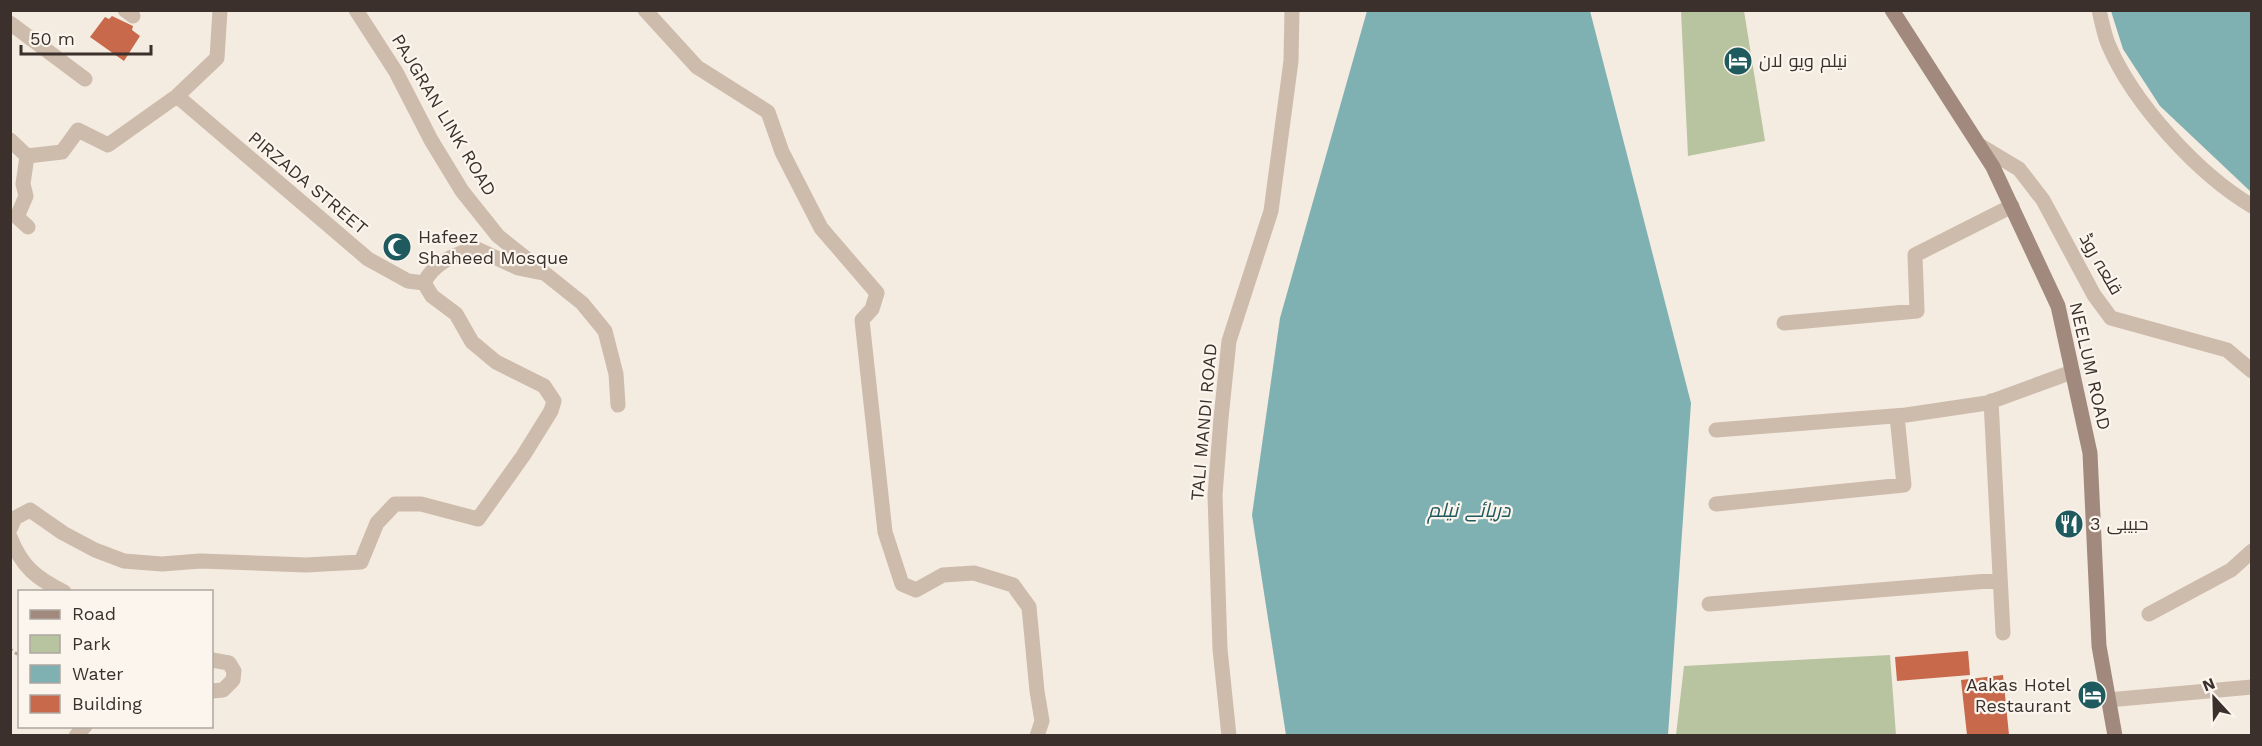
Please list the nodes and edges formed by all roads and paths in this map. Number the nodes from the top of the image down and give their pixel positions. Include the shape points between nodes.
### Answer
1 (220, 10) edge
2 (356, 10) edge
3 (645, 10) edge
4 (1292, 10) edge
5 (1892, 10) edge
6 (2099, 10) edge
7 (10, 23) edge
8 (86, 79) dead end
9 (177, 96) junction
10 (10, 140) edge
11 (1979, 145) junction
12 (27, 156) junction
13 (2012, 206) junction
14 (2252, 206) edge
15 (28, 227) dead end
16 (543, 273) junction
17 (423, 283) junction
18 (1784, 323) dead end
19 (2072, 372) junction
20 (2252, 372) edge
21 (1991, 401) junction
22 (618, 405) dead end
23 (1897, 416) junction
24 (1716, 430) dead end
25 (1716, 504) dead end
26 (10, 529) edge
27 (10, 537) edge
28 (2252, 551) edge
29 (2000, 580) junction
30 (62, 590) edge
31 (1709, 603) dead end
32 (2149, 614) dead end
33 (2003, 633) dead end
34 (213, 660) edge
35 (2252, 687) edge
36 (213, 691) edge
37 (2108, 700) junction
38 (1037, 735) edge
39 (1229, 735) edge
40 (2115, 735) edge

1 - 9 street via 217,58
2 - 16 street, PAJGRAN LINK ROAD via 396,72 462,191 498,236
3 - 38 street via 697,67 768,112 782,152 821,228 877,293 872,309 862,320 885,532 902,584 916,590 943,575 974,573 1013,585 1029,607 1042,721
4 - 39 street, TALI MANDI ROAD via 1291,62 1271,211 1229,341 1221,418 1215,495 1220,649
5 - 11 main road, NEELUM ROAD
6 - 14 street via 2108,45 2142,102 2190,157 2226,191
7 - 8 street
9 - 12 street via 108,144 78,130 62,152
9 - 17 street, PIRZADA STREET via 368,259 408,281
10 - 12 street
11 - 13 main road, NEELUM ROAD
11 - 20 street, قلعہ روڈ via 2019,169 2043,200 2094,295 2111,318 2227,350
12 - 15 street via 23,184 26,196 17,217
13 - 18 street via 1915,255 1917,311
13 - 19 main road, NEELUM ROAD via 2058,306
16 - 17 street via 518,268 475,248 447,258
16 - 22 street, PAJGRAN LINK ROAD via 582,303 605,331 616,374
17 - 26 street via 432,296 456,314 472,342 496,362 544,387 554,401 523,456 478,519 421,504 395,504 377,523 362,562 306,565 124,561 63,533 30,510 15,518
19 - 21 street
19 - 37 main road, NEELUM ROAD via 2090,453 2099,646
21 - 23 street
21 - 29 street
23 - 24 street
23 - 25 street via 1904,485
27 - 30 street via 17,553 39,580
28 - 32 street via 2231,570
29 - 31 street
29 - 33 street
34 - 36 street via 229,663 234,671 233,680 223,690
35 - 37 street
37 - 40 main road, NEELUM ROAD

